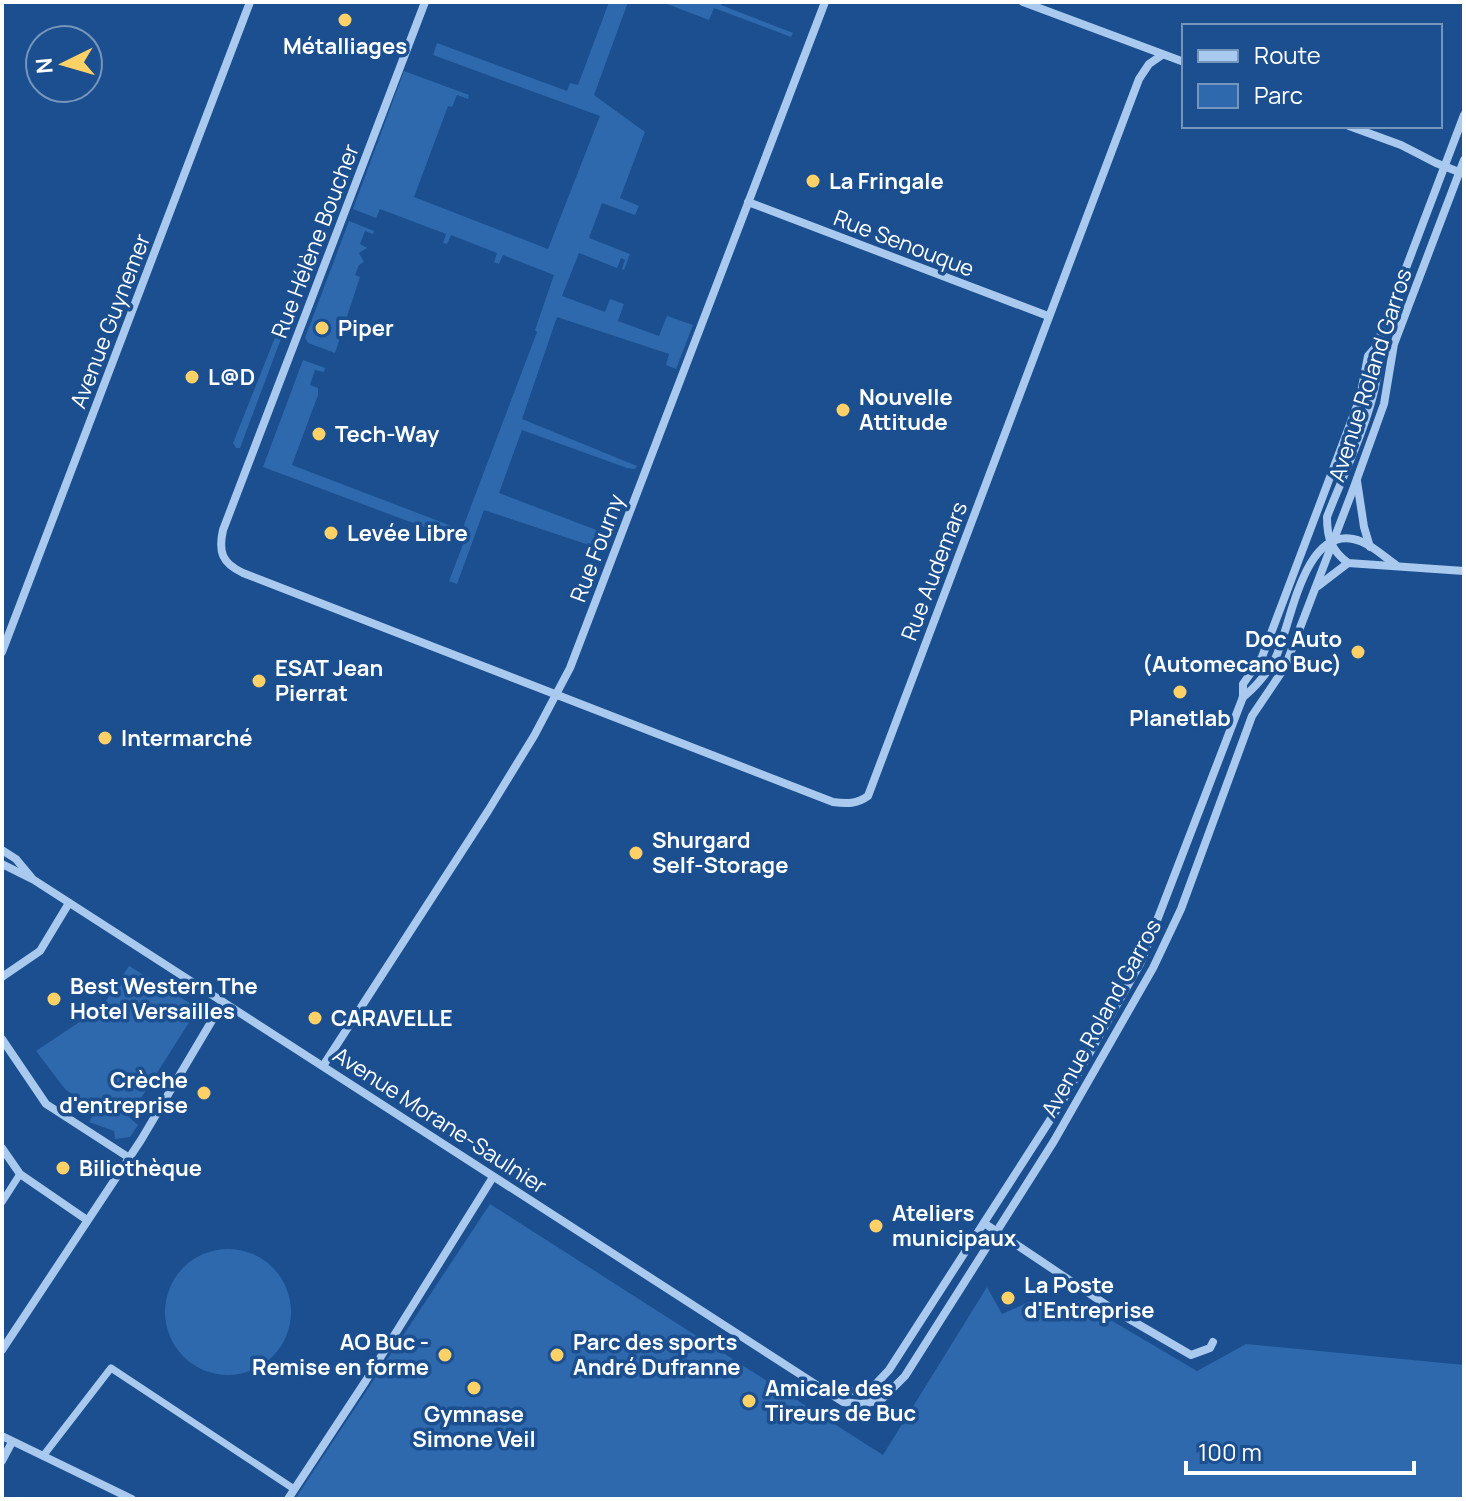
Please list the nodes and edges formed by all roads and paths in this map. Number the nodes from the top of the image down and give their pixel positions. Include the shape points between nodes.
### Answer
1 (250, 2) edge
2 (425, 2) edge
3 (825, 2) edge
4 (1023, 2) edge
5 (1162, 55) junction
6 (1182, 61) edge
7 (1464, 115) edge
8 (1354, 128) edge
9 (1464, 160) edge
10 (1444, 166) junction
11 (1459, 172) junction
12 (748, 202) junction
13 (1048, 316) junction
14 (1376, 347) junction
15 (1357, 478) junction
16 (1370, 547) junction
17 (1332, 548) junction
18 (1348, 563) junction
19 (1399, 567) junction
20 (1464, 571) edge
21 (1314, 589) junction
22 (2, 652) edge
23 (557, 693) junction
24 (1243, 697) junction
25 (2, 850) edge
26 (2, 864) edge
27 (34, 880) junction
28 (69, 903) junction
29 (2, 977) edge
30 (223, 1002) junction
31 (2, 1039) edge
32 (323, 1066) junction
33 (2, 1148) edge
34 (128, 1157) junction
35 (20, 1174) junction
36 (493, 1177) junction
37 (2, 1202) edge
38 (87, 1220) junction
39 (984, 1223) junction
40 (997, 1231) junction
41 (1213, 1342) dead end
42 (2, 1350) edge
43 (873, 1387) junction
44 (826, 1389) junction
45 (888, 1395) junction
46 (2, 1436) edge
47 (12, 1442) junction
48 (43, 1456) junction
49 (2, 1461) edge
50 (294, 1489) junction
51 (132, 1499) edge
52 (288, 1499) edge

1 - 22 street, Avenue Guynemer
2 - 23 street, Rue Hélène Boucher via 223,530 220,553 243,573
3 - 12 street, Rue Fourny
4 - 5 street
5 - 6 street
5 - 13 street, Rue Audemars via 1139,79
7 - 10 street, Avenue Roland Garros
8 - 10 street
9 - 11 street, Avenue Roland Garros
10 - 11 street
10 - 14 street, Avenue Roland Garros
11 - 15 street, Avenue Roland Garros via 1394,344 1384,404
12 - 13 street, Rue Senouque
12 - 23 street, Rue Fourny
13 - 23 street, Rue Audemars via 868,796 849,804 833,802
14 - 17 street, Avenue Roland Garros via 1373,400 1327,517
14 - 24 street, Avenue Roland Garros via 1368,356 1360,398 1262,657 1243,684
15 - 16 street
15 - 17 street, Avenue Roland Garros
16 - 17 street via 1353,539
16 - 19 street
17 - 18 street
17 - 21 street, Avenue Roland Garros
17 - 24 street, Avenue Roland Garros via 1321,547 1307,570 1274,660
18 - 19 street
18 - 21 street
19 - 20 street
21 - 40 street, Avenue Roland Garros via 1285,667 1252,716 1181,909 1153,968
23 - 32 street, Rue Fourny via 488,811
24 - 39 street, Avenue Roland Garros via 1141,962 1063,1100
25 - 27 street, Avenue Morane-Saulnier
26 - 27 street, Avenue Morane-Saulnier
27 - 28 street, Avenue Morane-Saulnier
28 - 29 street via 40,951
28 - 30 street, Avenue Morane-Saulnier
30 - 32 street, Avenue Morane-Saulnier
30 - 34 street
31 - 34 street via 46,1104
32 - 36 street, Avenue Morane-Saulnier
33 - 35 street
34 - 38 street
35 - 37 street
35 - 38 street
36 - 44 street, Avenue Morane-Saulnier
36 - 50 street
38 - 42 street
39 - 40 street
39 - 43 street, Avenue Roland Garros
40 - 41 street via 1191,1355
40 - 45 street, Avenue Roland Garros
43 - 44 street
43 - 45 street
44 - 45 street, Avenue Morane-Saulnier via 853,1404
46 - 47 street
47 - 48 street
47 - 49 street
48 - 50 street via 111,1368
48 - 51 street
50 - 52 street

